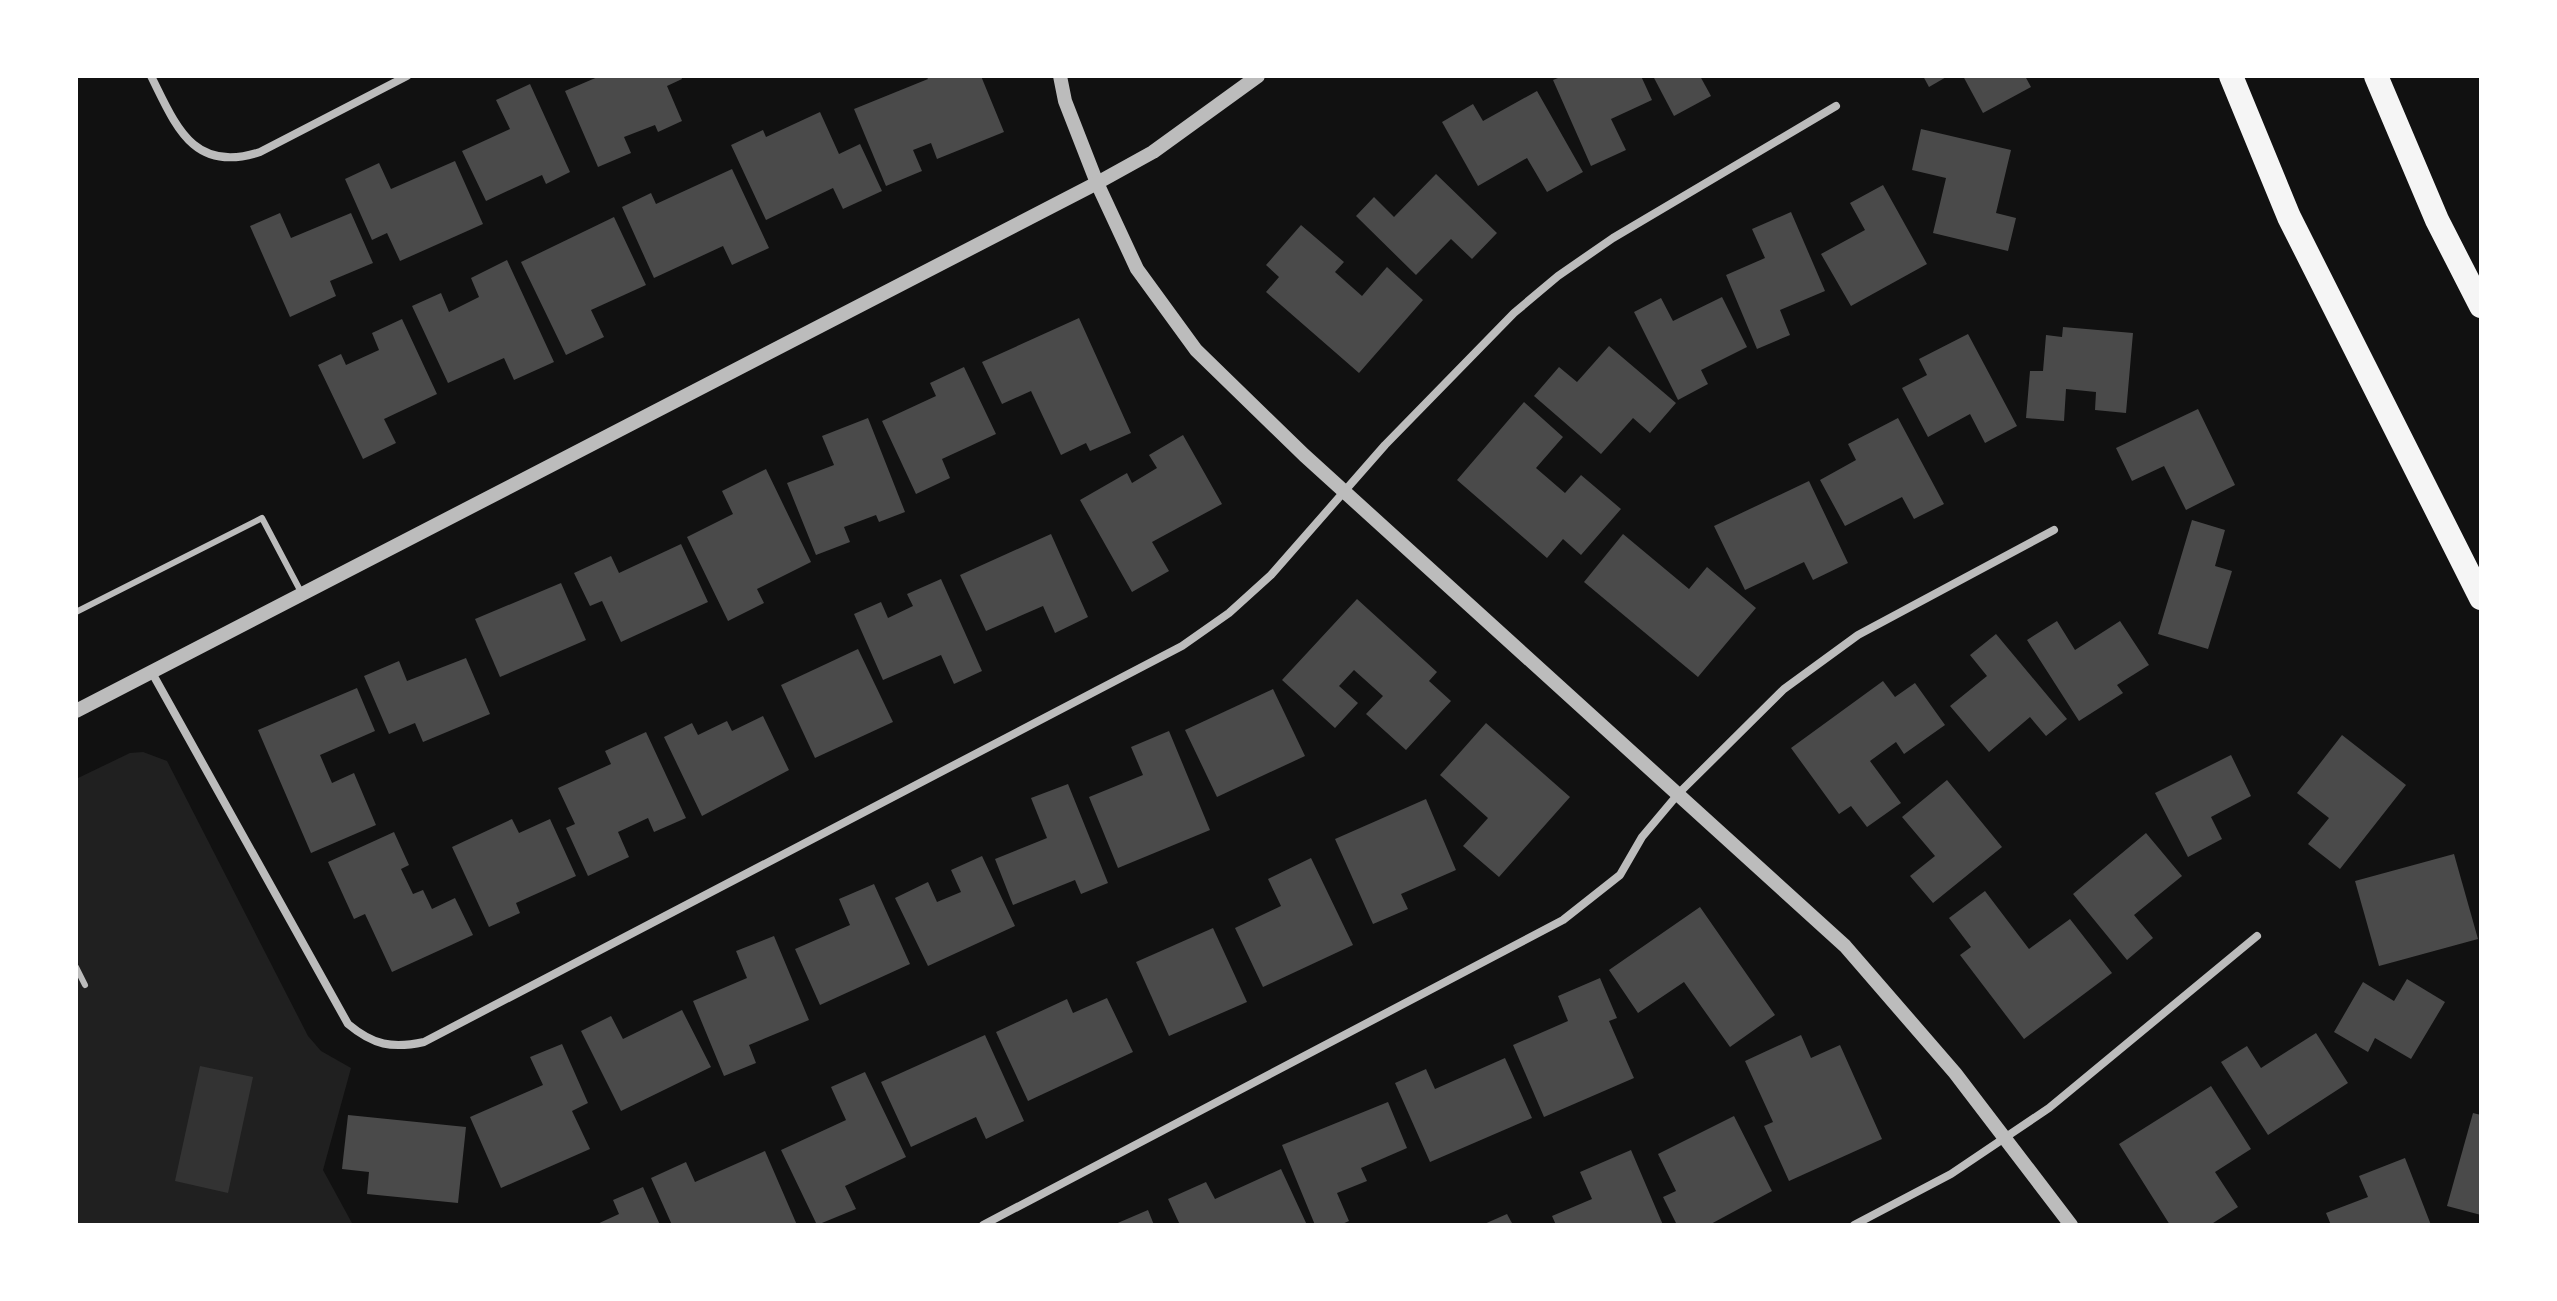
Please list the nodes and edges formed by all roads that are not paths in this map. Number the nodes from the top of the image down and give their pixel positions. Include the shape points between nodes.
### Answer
1 (151, 76) edge
2 (407, 76) edge
3 (1060, 76) edge
4 (1258, 76) edge
5 (2231, 76) edge
6 (2376, 76) edge
7 (1836, 106) dead end
8 (1097, 183) junction
9 (2481, 306) edge
10 (1343, 491) junction
11 (2054, 530) dead end
12 (303, 594) junction
13 (2481, 598) edge
14 (76, 612) edge
15 (151, 671) junction
16 (76, 711) edge
17 (1679, 793) junction
18 (2257, 936) dead end
19 (76, 967) edge
20 (85, 985) dead end
21 (2007, 1137) junction
22 (983, 1225) edge
23 (1854, 1225) edge
24 (2071, 1225) edge

1 - 2 street via 181,134 200,151 241,158
3 - 8 street
4 - 8 street via 1153,152
5 - 13 highway via 2289,217
6 - 9 highway via 2437,220
7 - 10 street via 1558,276 1504,324
8 - 10 street via 1137,269 1196,350
8 - 12 street
10 - 15 street via 1271,575 1182,646 424,1042 399,1047 364,1037 348,1024
10 - 17 street
11 - 17 street via 1858,635 1784,689
12 - 14 lane via 262,518
12 - 15 street
15 - 16 street
17 - 21 street via 1845,946
17 - 22 street via 1642,837 1620,875 1563,920
18 - 21 street
19 - 20 lane
21 - 23 street via 1951,1174
21 - 24 street

